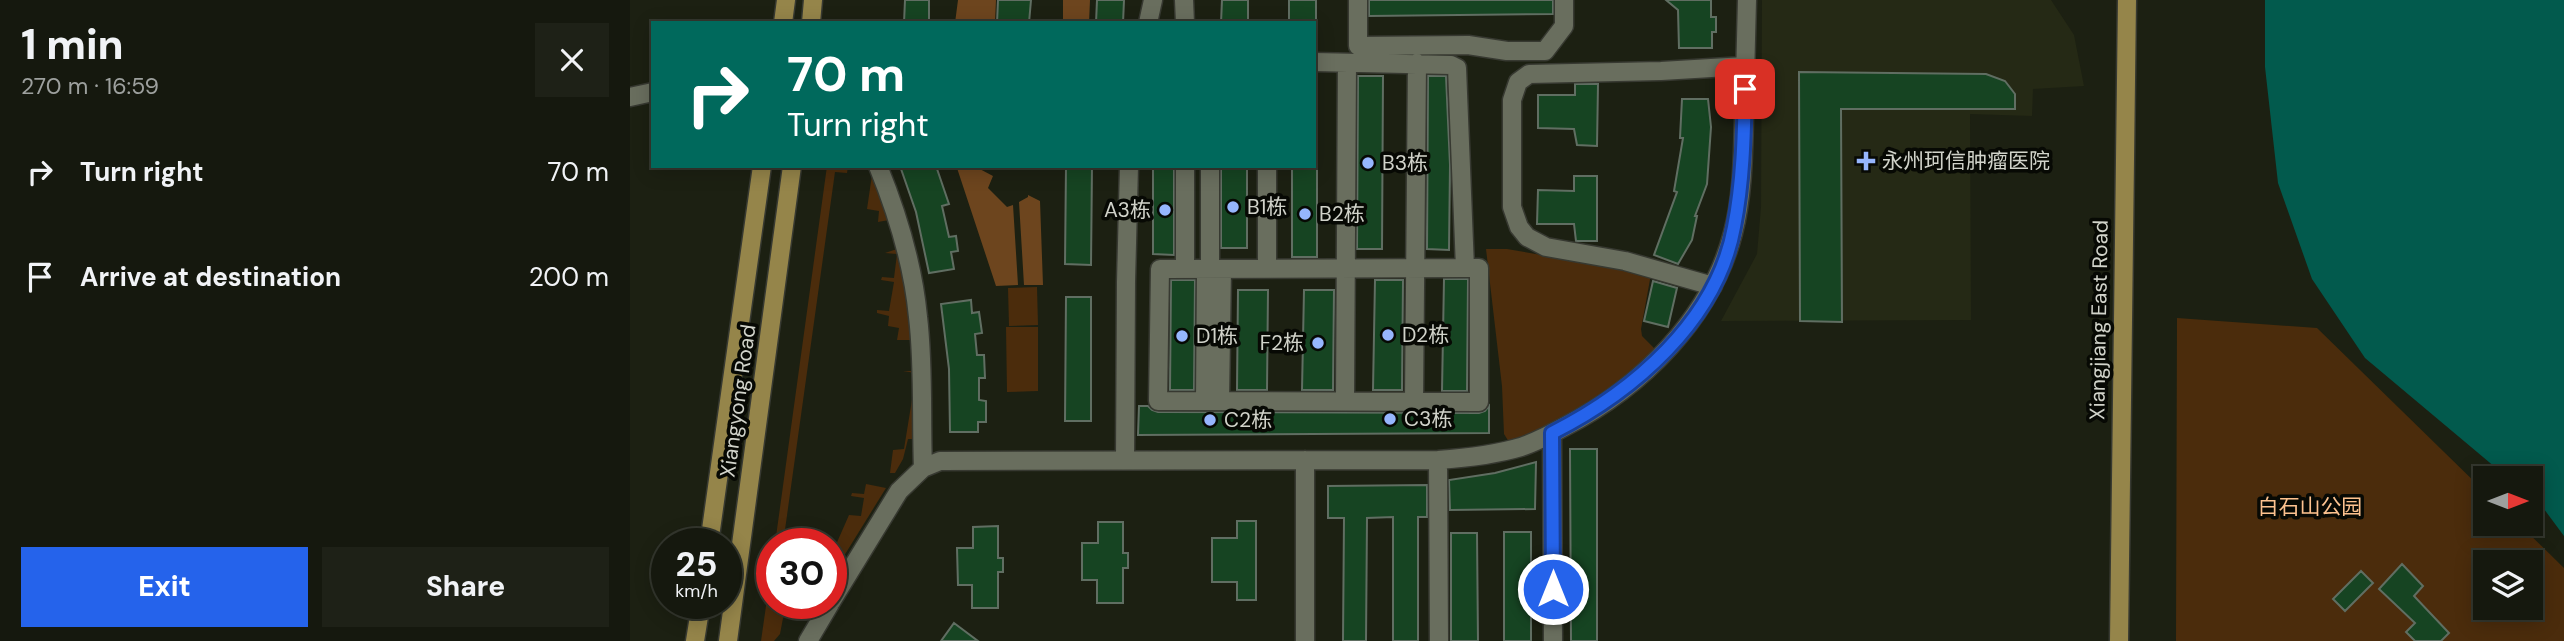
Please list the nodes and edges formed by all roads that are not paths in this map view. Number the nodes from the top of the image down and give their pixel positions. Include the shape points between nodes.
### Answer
1 (786, 0) edge
2 (814, 0) edge
3 (1153, 0) edge
4 (1184, 0) edge
5 (1358, 0) edge
6 (1564, 0) edge
7 (1747, 0) edge
8 (2127, 0) edge
9 (783, 21) edge
10 (811, 21) edge
11 (1148, 21) edge
12 (1185, 21) edge
13 (1316, 62) edge
14 (1348, 63) junction
15 (1417, 63) junction
16 (1745, 66) junction
17 (651, 92) edge
18 (630, 97) edge
19 (762, 168) edge
20 (792, 168) edge
21 (879, 168) edge
22 (1129, 168) edge
23 (1185, 168) edge
24 (1210, 168) edge
25 (1267, 168) edge
26 (1346, 268) junction
27 (1416, 268) junction
28 (1465, 268) junction
29 (1185, 269) junction
30 (1213, 269) junction
31 (1267, 269) junction
32 (1713, 286) junction
33 (1345, 400) junction
34 (1213, 401) junction
35 (1414, 401) junction
36 (1552, 433) junction
37 (1125, 460) junction
38 (1305, 460) junction
39 (1438, 460) junction
40 (923, 468) junction
41 (711, 528) edge
42 (847, 577) edge
43 (699, 619) edge
44 (821, 619) edge
45 (695, 641) edge
46 (728, 641) edge
47 (808, 641) edge
48 (1305, 641) edge
49 (1439, 641) edge
50 (1553, 641) edge
51 (2119, 641) edge

1 - 9 main road
2 - 10 main road
3 - 11 street
4 - 12 street
5 - 6 street via 1358,46 1468,45 1507,51 1545,51 1564,26
7 - 16 street
8 - 51 main road, Xiangjiang East Road
13 - 14 street
14 - 15 street
14 - 26 street
15 - 27 street
15 - 28 street via 1457,68
16 - 32 street via 1740,194 1725,262
16 - 32 street via 1529,74 1518,82 1512,100 1512,207 1527,237 1546,247 1625,261
17 - 18 street
19 - 41 main road, Xiangyong Road
20 - 46 main road, Xiangyong Road
21 - 40 street via 901,229 914,287 921,351
22 - 37 street
23 - 29 street
24 - 30 street
25 - 31 street
26 - 27 street
26 - 31 street
26 - 33 street
27 - 28 street
27 - 35 street
28 - 35 street via 1479,268 1479,401
29 - 30 street
29 - 34 street via 1160,269 1158,401
30 - 31 street
30 - 34 street
32 - 36 street via 1690,323 1638,378
33 - 34 street
33 - 35 street
36 - 39 street via 1495,453
36 - 50 street
37 - 38 street
37 - 40 street via 961,459
38 - 39 street
38 - 48 street
39 - 49 street
40 - 42 street via 899,491
43 - 45 main road
44 - 47 street

